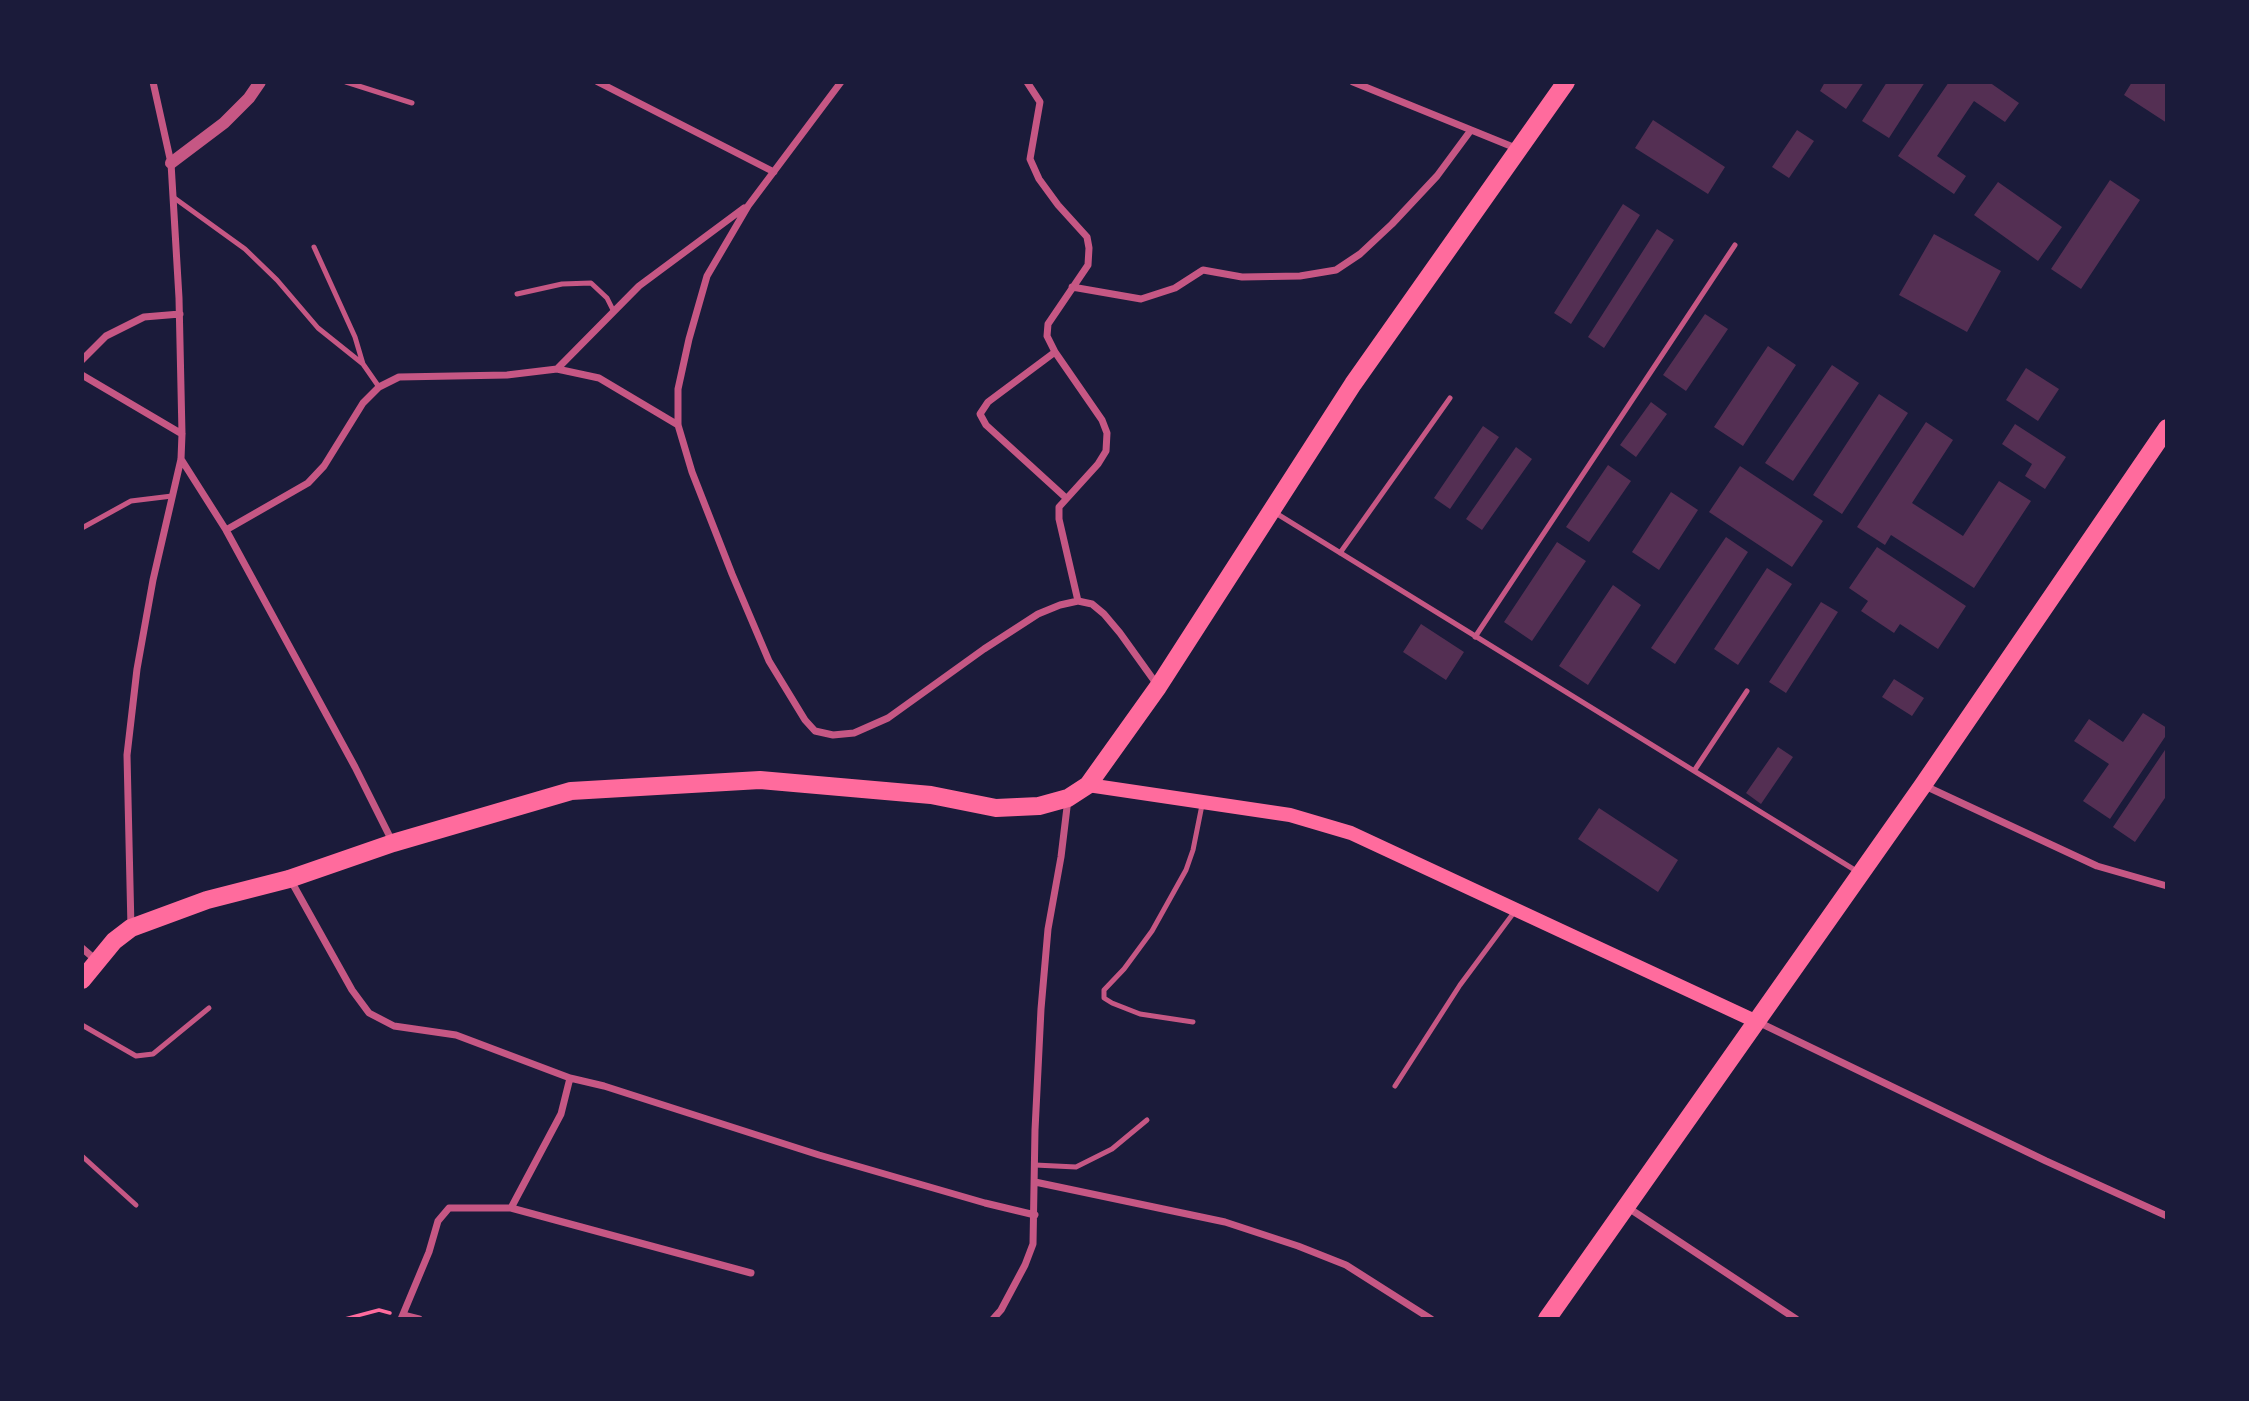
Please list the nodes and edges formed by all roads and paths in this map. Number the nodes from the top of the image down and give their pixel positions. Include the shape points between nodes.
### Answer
1 (153, 82) edge
2 (260, 82) edge
3 (346, 82) edge
4 (598, 82) edge
5 (841, 82) edge
6 (1027, 82) edge
7 (1353, 82) edge
8 (1566, 82) edge
9 (412, 103) dead end
10 (1471, 130) junction
11 (1518, 149) junction
12 (171, 163) junction
13 (774, 172) junction
14 (173, 197) junction
15 (748, 206) junction
16 (1735, 245) dead end
17 (314, 247) dead end
18 (1072, 287) junction
19 (517, 294) dead end
20 (613, 310) junction
21 (180, 314) junction
22 (1055, 352) junction
23 (82, 360) edge
24 (363, 364) junction
25 (557, 369) junction
26 (82, 375) edge
27 (379, 387) junction
28 (1450, 398) dead end
29 (678, 425) junction
30 (2167, 428) edge
31 (182, 434) junction
32 (181, 459) junction
33 (172, 496) junction
34 (1066, 498) junction
35 (1271, 511) junction
36 (82, 528) edge
37 (226, 530) junction
38 (1340, 553) junction
39 (1079, 601) junction
40 (1475, 637) junction
41 (1158, 687) junction
42 (1747, 691) dead end
43 (1693, 771) junction
44 (1088, 785) junction
45 (1923, 785) junction
46 (1068, 798) junction
47 (1203, 802) junction
48 (393, 844) junction
49 (1859, 873) junction
50 (289, 879) junction
51 (2167, 886) edge
52 (1515, 911) junction
53 (131, 928) junction
54 (82, 948) edge
55 (98, 961) junction
56 (82, 980) edge
57 (209, 1008) dead end
58 (1755, 1021) junction
59 (1193, 1022) dead end
60 (82, 1024) edge
61 (570, 1078) junction
62 (1395, 1086) dead end
63 (1147, 1120) dead end
64 (82, 1156) edge
65 (1035, 1165) junction
66 (1035, 1182) junction
67 (136, 1205) dead end
68 (1626, 1206) junction
69 (511, 1208) junction
70 (1035, 1215) junction
71 (2167, 1216) edge
72 (751, 1273) dead end
73 (402, 1317) edge
74 (345, 1319) edge
75 (419, 1319) edge
76 (993, 1319) edge
77 (1431, 1319) edge
78 (1547, 1319) edge
79 (1796, 1319) edge

1 - 12 street
2 - 12 street via 224,123
3 - 9 lane
4 - 13 street
5 - 13 street
6 - 18 street via 1040,102 1030,159 1058,205 1087,237 1088,265
7 - 10 street
8 - 11 main road
10 - 11 street
10 - 18 street via 1437,176 1392,224 1336,270 1242,277 1203,270 1175,288 1141,299
11 - 35 main road via 1353,384
12 - 14 street
13 - 15 street
14 - 21 street
14 - 24 lane via 245,250 318,328
15 - 20 street via 668,263
15 - 29 street via 707,276 678,389
16 - 40 lane
17 - 24 lane
18 - 22 street via 1048,324 1047,336
19 - 20 lane via 591,283
20 - 25 street
21 - 23 street via 144,317 106,336
21 - 31 street
22 - 34 street via 1107,433 1106,451 1098,464
22 - 34 street via 988,402 980,414 986,425
24 - 27 lane
25 - 27 street via 399,377
25 - 29 street via 599,378
26 - 31 street
27 - 37 street via 308,483
28 - 38 lane
29 - 39 street via 692,472 769,661 815,731 854,733 888,718 1038,614
30 - 45 main road
31 - 32 street
32 - 33 street
32 - 37 street
33 - 36 lane via 131,501
33 - 53 street via 137,669 127,755
34 - 39 street via 1059,507 1059,519
35 - 38 lane
35 - 41 main road
37 - 48 street
38 - 40 lane
39 - 41 street via 1104,614
40 - 43 lane
41 - 44 main road
42 - 43 lane
43 - 49 lane
44 - 46 main road
44 - 47 main road
45 - 49 main road
45 - 51 street via 2096,866
46 - 48 main road via 1040,806 996,808 931,795 760,780 571,791
46 - 65 street via 1048,929
47 - 52 main road via 1290,815 1351,833
47 - 59 lane via 1186,870 1152,931 1104,990 1104,998 1140,1014
48 - 50 main road
49 - 58 main road
50 - 53 main road via 207,900
50 - 61 street via 369,1013 394,1026 456,1035
52 - 58 main road
52 - 62 lane via 1460,985
53 - 55 main road
54 - 55 street
55 - 56 main road
57 - 60 lane via 153,1055 136,1056
58 - 68 main road
58 - 71 street
61 - 69 street via 561,1114
61 - 70 street via 832,1159
63 - 65 lane via 1112,1149 1076,1167
64 - 67 lane
65 - 66 street
66 - 70 street
66 - 77 street via 1225,1222 1298,1246 1346,1265
68 - 78 main road
68 - 79 street
69 - 72 street
69 - 73 street via 449,1208 438,1221
70 - 76 street via 1033,1244 1025,1265
73 - 74 path via 380,1310
73 - 75 street

